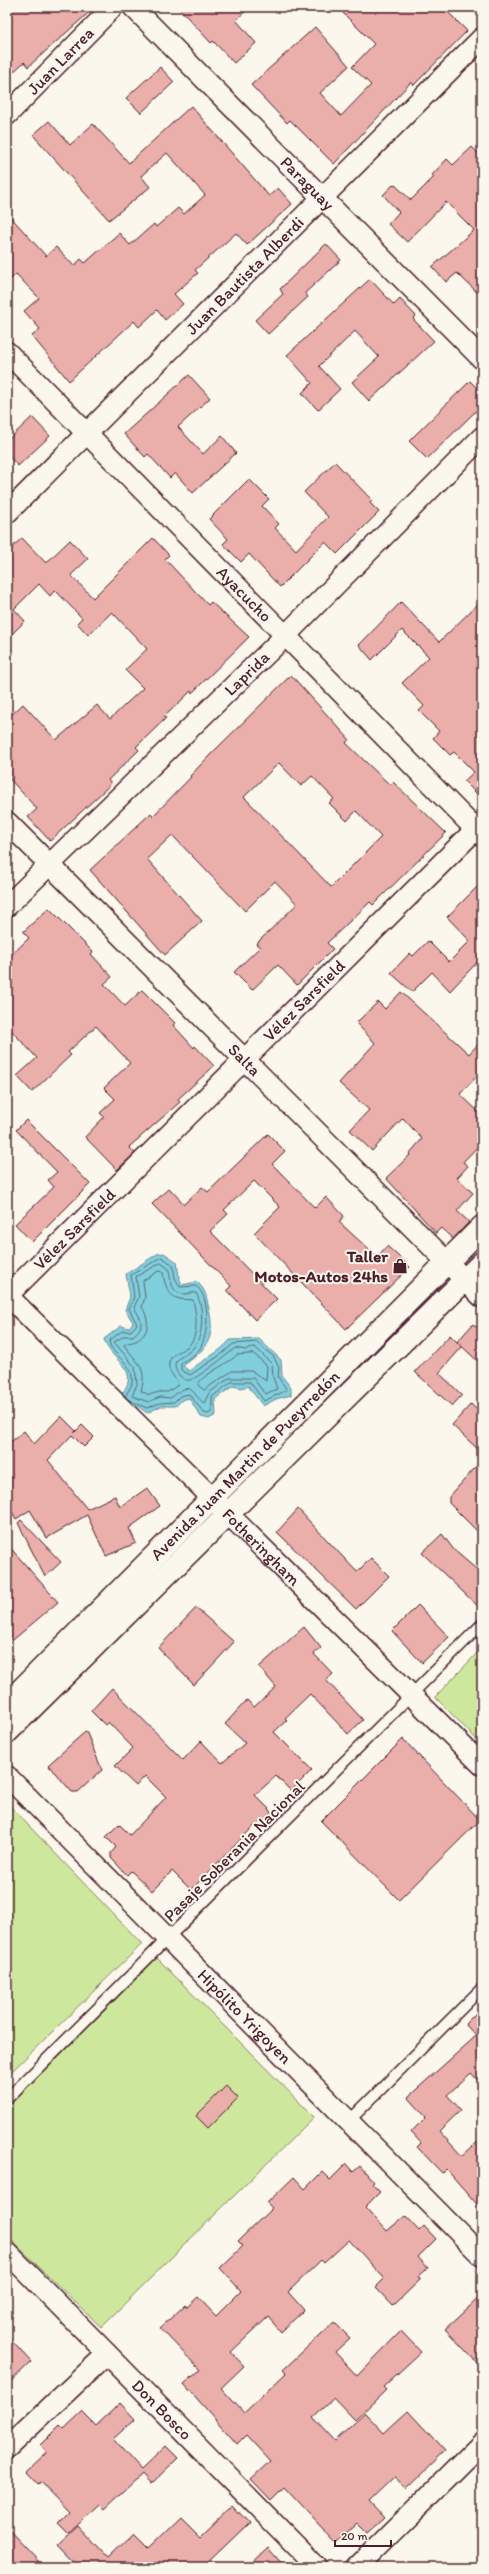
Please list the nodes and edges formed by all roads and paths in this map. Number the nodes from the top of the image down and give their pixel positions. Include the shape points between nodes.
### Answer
1 (113, 7) edge
2 (133, 7) edge
3 (482, 38) edge
4 (7, 115) edge
5 (323, 197) junction
6 (7, 352) edge
7 (482, 359) edge
8 (88, 433) junction
9 (482, 437) edge
10 (7, 513) edge
11 (285, 636) junction
12 (7, 822) edge
13 (480, 829) edge
14 (50, 864) junction
15 (7, 906) edge
16 (244, 1059) junction
17 (482, 1227) edge
18 (446, 1261) junction
19 (482, 1263) edge
20 (464, 1279) junction
21 (7, 1295) edge
22 (482, 1297) edge
23 (211, 1497) junction
24 (228, 1514) junction
25 (482, 1624) edge
26 (412, 1694) junction
27 (7, 1704) edge
28 (7, 1732) edge
29 (482, 1765) edge
30 (7, 1776) edge
31 (169, 1939) junction
32 (482, 1988) edge
33 (7, 2099) edge
34 (349, 2121) junction
35 (7, 2252) edge
36 (482, 2256) edge
37 (107, 2354) junction
38 (482, 2443) edge
39 (7, 2448) edge
40 (317, 2567) edge
41 (357, 2567) edge

1 - 4 street, Juan Larrea
2 - 5 street, Paraguay
3 - 5 street, Juan Bautista Alberdi
5 - 7 street, Paraguay
5 - 8 street, Juan Bautista Alberdi
6 - 8 street, Ayacucho
8 - 10 street, Juan Bautista Alberdi
8 - 11 street, Ayacucho
9 - 11 street, Laprida
11 - 13 street, Ayacucho
11 - 14 street, Laprida
12 - 14 street, Salta
13 - 16 street, Vélez Sarsfield
14 - 15 street, Laprida
14 - 16 street, Salta
16 - 18 street, Salta
16 - 21 street, Vélez Sarsfield
17 - 18 main road, Avenida Juan Martin de Pueyrredón
18 - 20 street, Salta
18 - 23 main road, Avenida Juan Martin de Pueyrredón
19 - 20 main road, Avenida Juan Martin de Pueyrredón
20 - 22 street, Salta
20 - 24 main road, Avenida Juan Martin de Pueyrredón
21 - 23 street, Fotheringham
23 - 24 street, Fotheringham
23 - 27 main road, Avenida Juan Martin de Pueyrredón
24 - 26 street, Fotheringham
24 - 28 main road, Avenida Juan Martin de Pueyrredón
25 - 26 lane, Pasaje Soberania Nacional
26 - 29 street, Fotheringham
26 - 31 lane, Pasaje Soberania Nacional
30 - 31 street, Hipólito Yrigoyen
31 - 33 lane, Pasaje Soberania Nacional
31 - 34 street, Hipólito Yrigoyen
32 - 34 lane
34 - 36 street, Hipólito Yrigoyen
35 - 37 street, Don Bosco
37 - 39 street
37 - 40 street, Don Bosco
38 - 41 street

